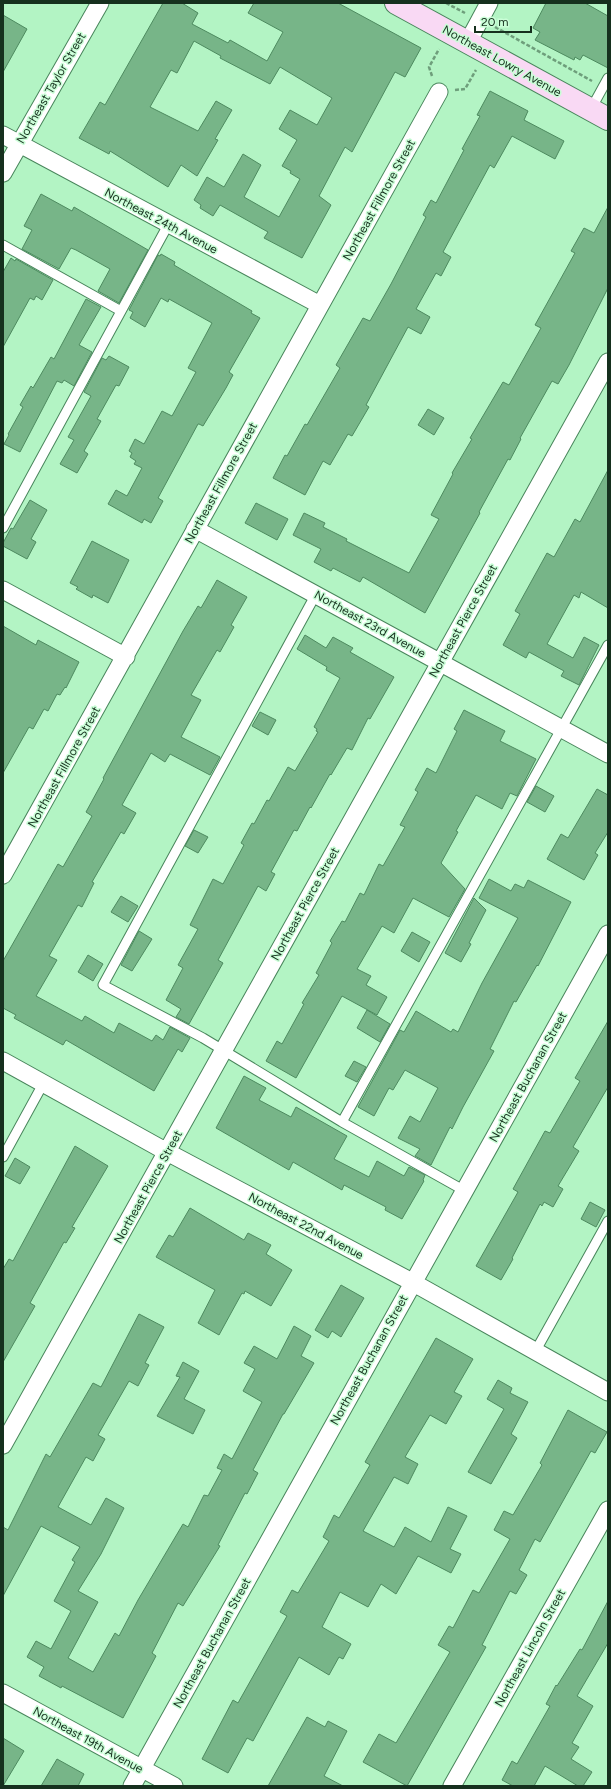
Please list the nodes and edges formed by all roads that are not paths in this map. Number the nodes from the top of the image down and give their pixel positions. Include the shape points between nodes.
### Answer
1 (100, 3) edge
2 (396, 3) edge
3 (489, 3) edge
4 (468, 42) junction
5 (608, 78) edge
6 (439, 92) dead end
7 (599, 114) edge
8 (3, 135) edge
9 (19, 144) junction
10 (3, 173) edge
11 (168, 225) junction
12 (3, 245) edge
13 (320, 306) junction
14 (121, 311) junction
15 (608, 362) edge
16 (3, 528) edge
17 (195, 529) junction
18 (3, 590) edge
19 (316, 594) junction
20 (608, 645) edge
21 (126, 657) junction
22 (440, 662) junction
23 (561, 728) junction
24 (608, 754) edge
25 (3, 875) edge
26 (608, 934) edge
27 (224, 1051) junction
28 (3, 1061) edge
29 (43, 1084) junction
30 (342, 1122) junction
31 (167, 1152) junction
32 (3, 1157) edge
33 (465, 1192) junction
34 (608, 1221) edge
35 (412, 1282) junction
36 (535, 1352) junction
37 (608, 1392) edge
38 (3, 1446) edge
39 (608, 1510) edge
40 (3, 1693) edge
41 (142, 1769) junction
42 (132, 1786) edge
43 (174, 1786) edge
44 (452, 1786) edge

1 - 9 street, Northeast Taylor Street
2 - 4 main road, Northeast Lowry Avenue
3 - 4 street
4 - 7 main road, Northeast Lowry Avenue
5 - 7 lane via 603,87
6 - 13 street, Northeast Fillmore Street
8 - 9 street, Northeast 24th Avenue
9 - 10 street, Northeast Taylor Street
9 - 11 street, Northeast 24th Avenue
11 - 13 street, Northeast 24th Avenue
11 - 14 lane
12 - 14 lane
13 - 17 street, Northeast Fillmore Street
14 - 16 lane
15 - 22 street, Northeast Pierce Street
17 - 19 street, Northeast 23rd Avenue
17 - 21 street, Northeast Fillmore Street
18 - 21 street
19 - 22 street, Northeast 23rd Avenue
19 - 27 lane via 103,985
20 - 23 lane
21 - 25 street, Northeast Fillmore Street
22 - 23 street, Northeast 23rd Avenue
22 - 27 street, Northeast Pierce Street
23 - 24 street, Northeast 23rd Avenue
23 - 30 lane
26 - 33 street, Northeast Buchanan Street
27 - 30 lane
27 - 31 street, Northeast Pierce Street
28 - 29 street, Northeast 22nd Avenue
29 - 31 street, Northeast 22nd Avenue
29 - 32 lane
30 - 33 lane
31 - 35 street, Northeast 22nd Avenue
31 - 38 street, Northeast Pierce Street
33 - 35 street, Northeast Buchanan Street
34 - 36 lane
35 - 36 street, Northeast 22nd Avenue
35 - 41 street, Northeast Buchanan Street
36 - 37 street, Northeast 22nd Avenue
39 - 44 street, Northeast Lincoln Street
40 - 41 street, Northeast 19th Avenue
41 - 42 street, Northeast Buchanan Street
41 - 43 street, Northeast 19th Avenue

